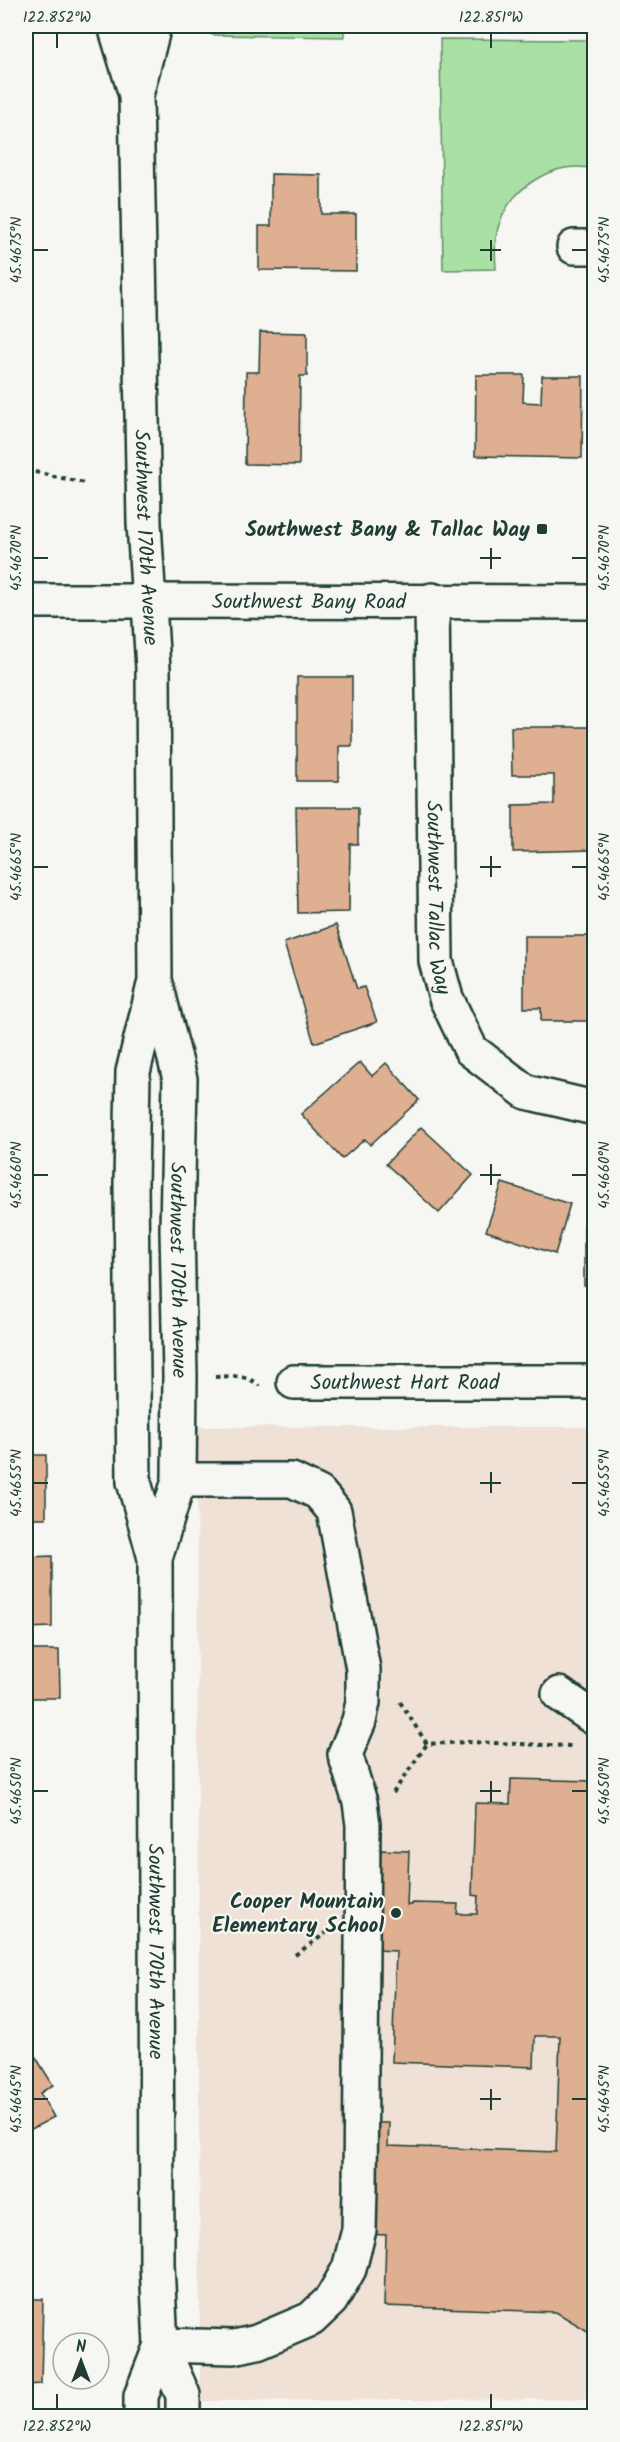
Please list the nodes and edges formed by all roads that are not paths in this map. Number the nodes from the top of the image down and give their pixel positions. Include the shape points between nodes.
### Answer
1 (115, 26) edge
2 (154, 26) edge
3 (136, 95) junction
4 (432, 600) junction
5 (26, 601) edge
6 (149, 601) junction
7 (594, 602) edge
8 (155, 980) junction
9 (594, 1108) edge
10 (594, 1382) edge
11 (280, 1388) road end
12 (179, 1480) junction
13 (155, 1558) junction
14 (559, 1694) dead end
15 (594, 1718) edge
16 (161, 2345) junction
17 (141, 2416) edge
18 (183, 2416) edge

1 - 3 main road, Southwest 170th Avenue
2 - 3 main road, Southwest 170th Avenue
3 - 6 main road, Southwest 170th Avenue
4 - 6 main road, Southwest Bany Road
4 - 7 main road, Southwest Bany Road
4 - 9 main road, Southwest Tallac Way via 436,962 446,998 471,1050 526,1092
5 - 6 main road, Southwest Bany Road
6 - 8 main road, Southwest 170th Avenue
8 - 12 main road, Southwest 170th Avenue via 180,1078
8 - 13 main road, Southwest 170th Avenue via 133,1072 131,1183 134,1482
10 - 11 main road, Southwest Hart Road
12 - 13 main road, Southwest 170th Avenue
12 - 16 main road via 291,1480 319,1493 334,1511 363,1669 359,1722 345,1754 363,1825 360,2189 359,2230 349,2269 331,2300 311,2319 257,2342 234,2347
13 - 16 main road, Southwest 170th Avenue via 157,2265
14 - 15 main road
16 - 17 main road, Southwest 170th Avenue via 141,2396
16 - 18 main road, Southwest 170th Avenue via 183,2395

